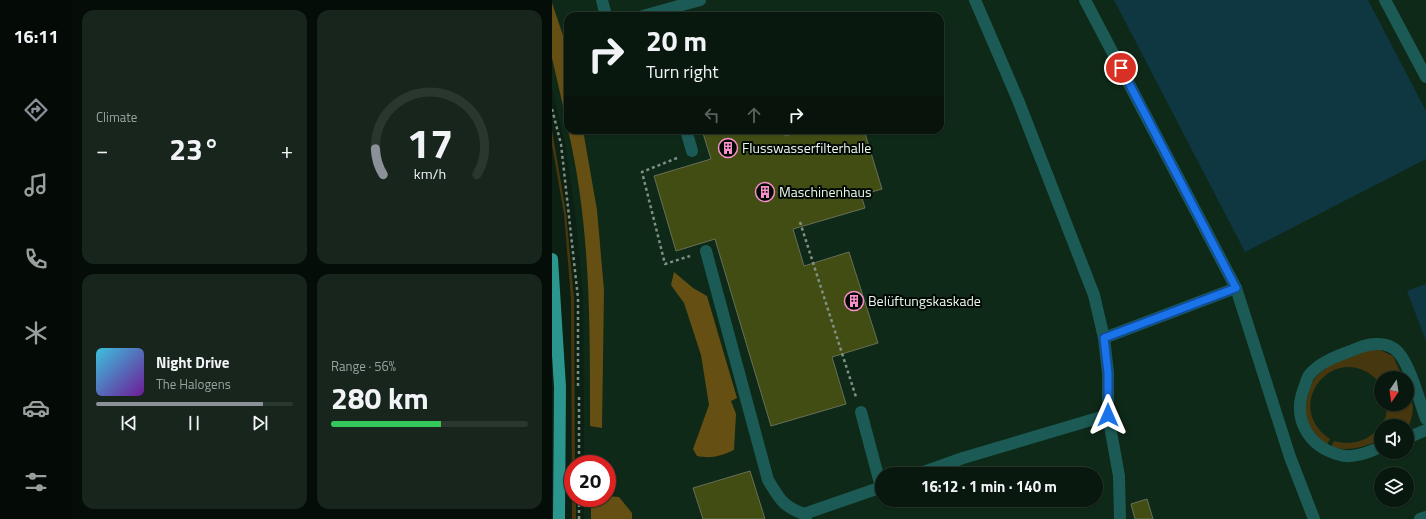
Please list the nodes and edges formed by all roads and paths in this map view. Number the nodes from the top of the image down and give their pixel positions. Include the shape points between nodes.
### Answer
1 (602, 0) edge
2 (700, 0) edge
3 (975, 0) edge
4 (1085, 0) edge
5 (1385, 0) edge
6 (605, 12) edge
7 (659, 12) edge
8 (1426, 77) edge
9 (552, 109) edge
10 (687, 134) edge
11 (692, 151) joint
12 (800, 222) dead end
13 (706, 252) joint
14 (552, 259) edge
15 (1236, 288) junction
16 (1104, 338) junction
17 (861, 412) joint
18 (1108, 415) junction
19 (1426, 419) edge
20 (1426, 430) edge
21 (1414, 435) edge
22 (1374, 450) edge
23 (579, 455) edge
24 (876, 467) edge
25 (938, 467) edge
26 (875, 490) edge
27 (579, 507) edge
28 (805, 516) edge
29 (1426, 517) edge
30 (559, 519) edge
31 (579, 519) edge
32 (1120, 519) edge
33 (1314, 519) edge
34 (1420, 519) edge

1 - 6 lane
2 - 7 lane
3 - 16 lane via 1018,100 1094,295
4 - 15 lane
5 - 8 lane
9 - 23 path via 561,144 578,298
10 - 11 lane
11 - 13 path via 642,172 665,264
12 - 17 path
13 - 28 lane via 768,480 789,508
14 - 30 main road via 560,387
15 - 16 lane
15 - 33 lane via 1290,457
16 - 18 lane via 1108,373
17 - 24 lane
18 - 25 lane
18 - 32 lane via 1119,476
19 - 22 lane via 1405,362 1397,351 1382,344 1366,345 1325,361 1309,374 1300,399 1302,424 1319,447 1341,456
20 - 21 lane
26 - 28 lane
27 - 31 path
29 - 34 lane

